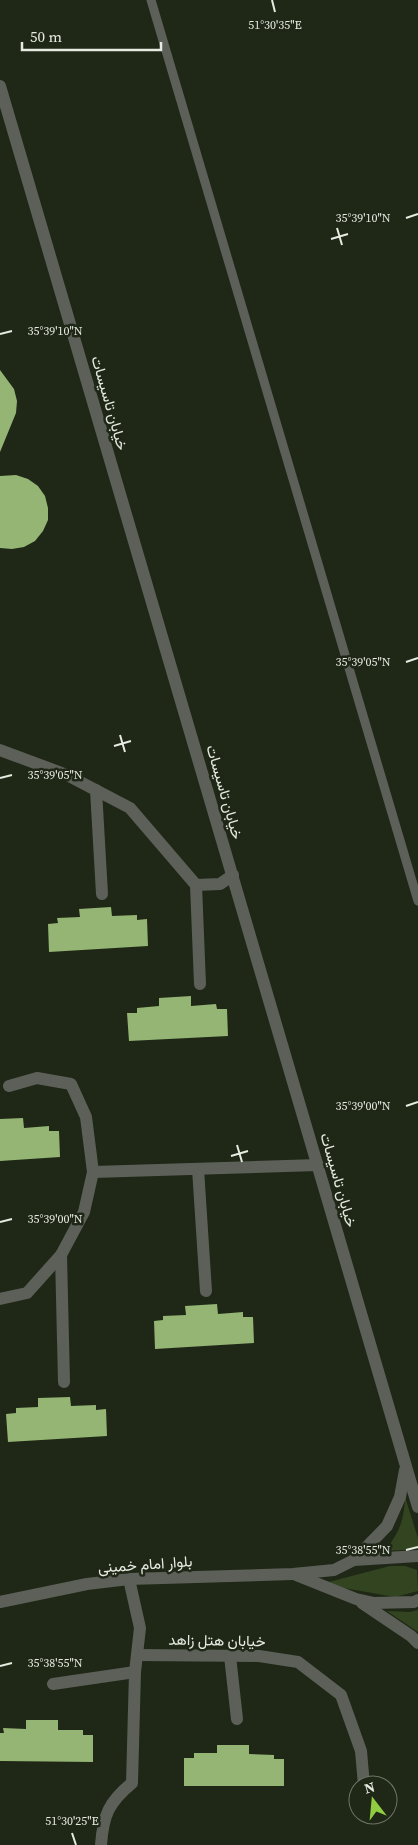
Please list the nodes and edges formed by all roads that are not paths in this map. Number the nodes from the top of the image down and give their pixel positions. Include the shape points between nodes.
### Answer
1 (151, 0) edge
2 (0, 86) edge
3 (0, 750) edge
4 (96, 790) junction
5 (233, 875) junction
6 (196, 885) junction
7 (102, 894) dead end
8 (418, 901) edge
9 (200, 984) dead end
10 (9, 1086) dead end
11 (318, 1165) junction
12 (198, 1169) junction
13 (92, 1172) junction
14 (61, 1255) junction
15 (206, 1291) dead end
16 (0, 1299) edge
17 (64, 1382) dead end
18 (406, 1466) junction
19 (418, 1507) edge
20 (418, 1556) edge
21 (354, 1560) junction
22 (294, 1574) junction
23 (129, 1580) junction
24 (356, 1599) junction
25 (418, 1600) edge
26 (0, 1602) edge
27 (418, 1643) edge
28 (137, 1655) junction
29 (230, 1656) junction
30 (135, 1672) junction
31 (53, 1684) dead end
32 (237, 1719) dead end
33 (363, 1775) edge
34 (101, 1845) edge

1 - 8 lane
2 - 5 street, خیابان تاسیسات
3 - 4 street via 67,775
4 - 6 street via 130,808
4 - 7 street
5 - 6 street via 220,884
5 - 11 street, خیابان تاسیسات
6 - 9 street
10 - 13 street via 37,1078 71,1084 86,1117
11 - 12 street
11 - 18 street, خیابان تاسیسات
12 - 13 street
12 - 15 street
13 - 14 street via 84,1212
14 - 16 street via 28,1293
14 - 17 street
18 - 19 street, خیابان تاسیسات
18 - 21 street via 400,1497 387,1526
20 - 21 street
21 - 22 street, بلوار امام خمینی via 334,1570
22 - 23 street, بلوار امام خمینی
22 - 24 street
23 - 26 street, بلوار امام خمینی via 87,1584
23 - 28 street via 140,1628
24 - 25 street via 374,1603
24 - 27 street
28 - 29 street, خیابان هتل زاهد
28 - 30 street
29 - 32 street
29 - 33 street, خیابان هتل زاهد via 259,1656 298,1662 341,1695 361,1751
30 - 31 street
30 - 34 street via 132,1783 114,1798 102,1826

